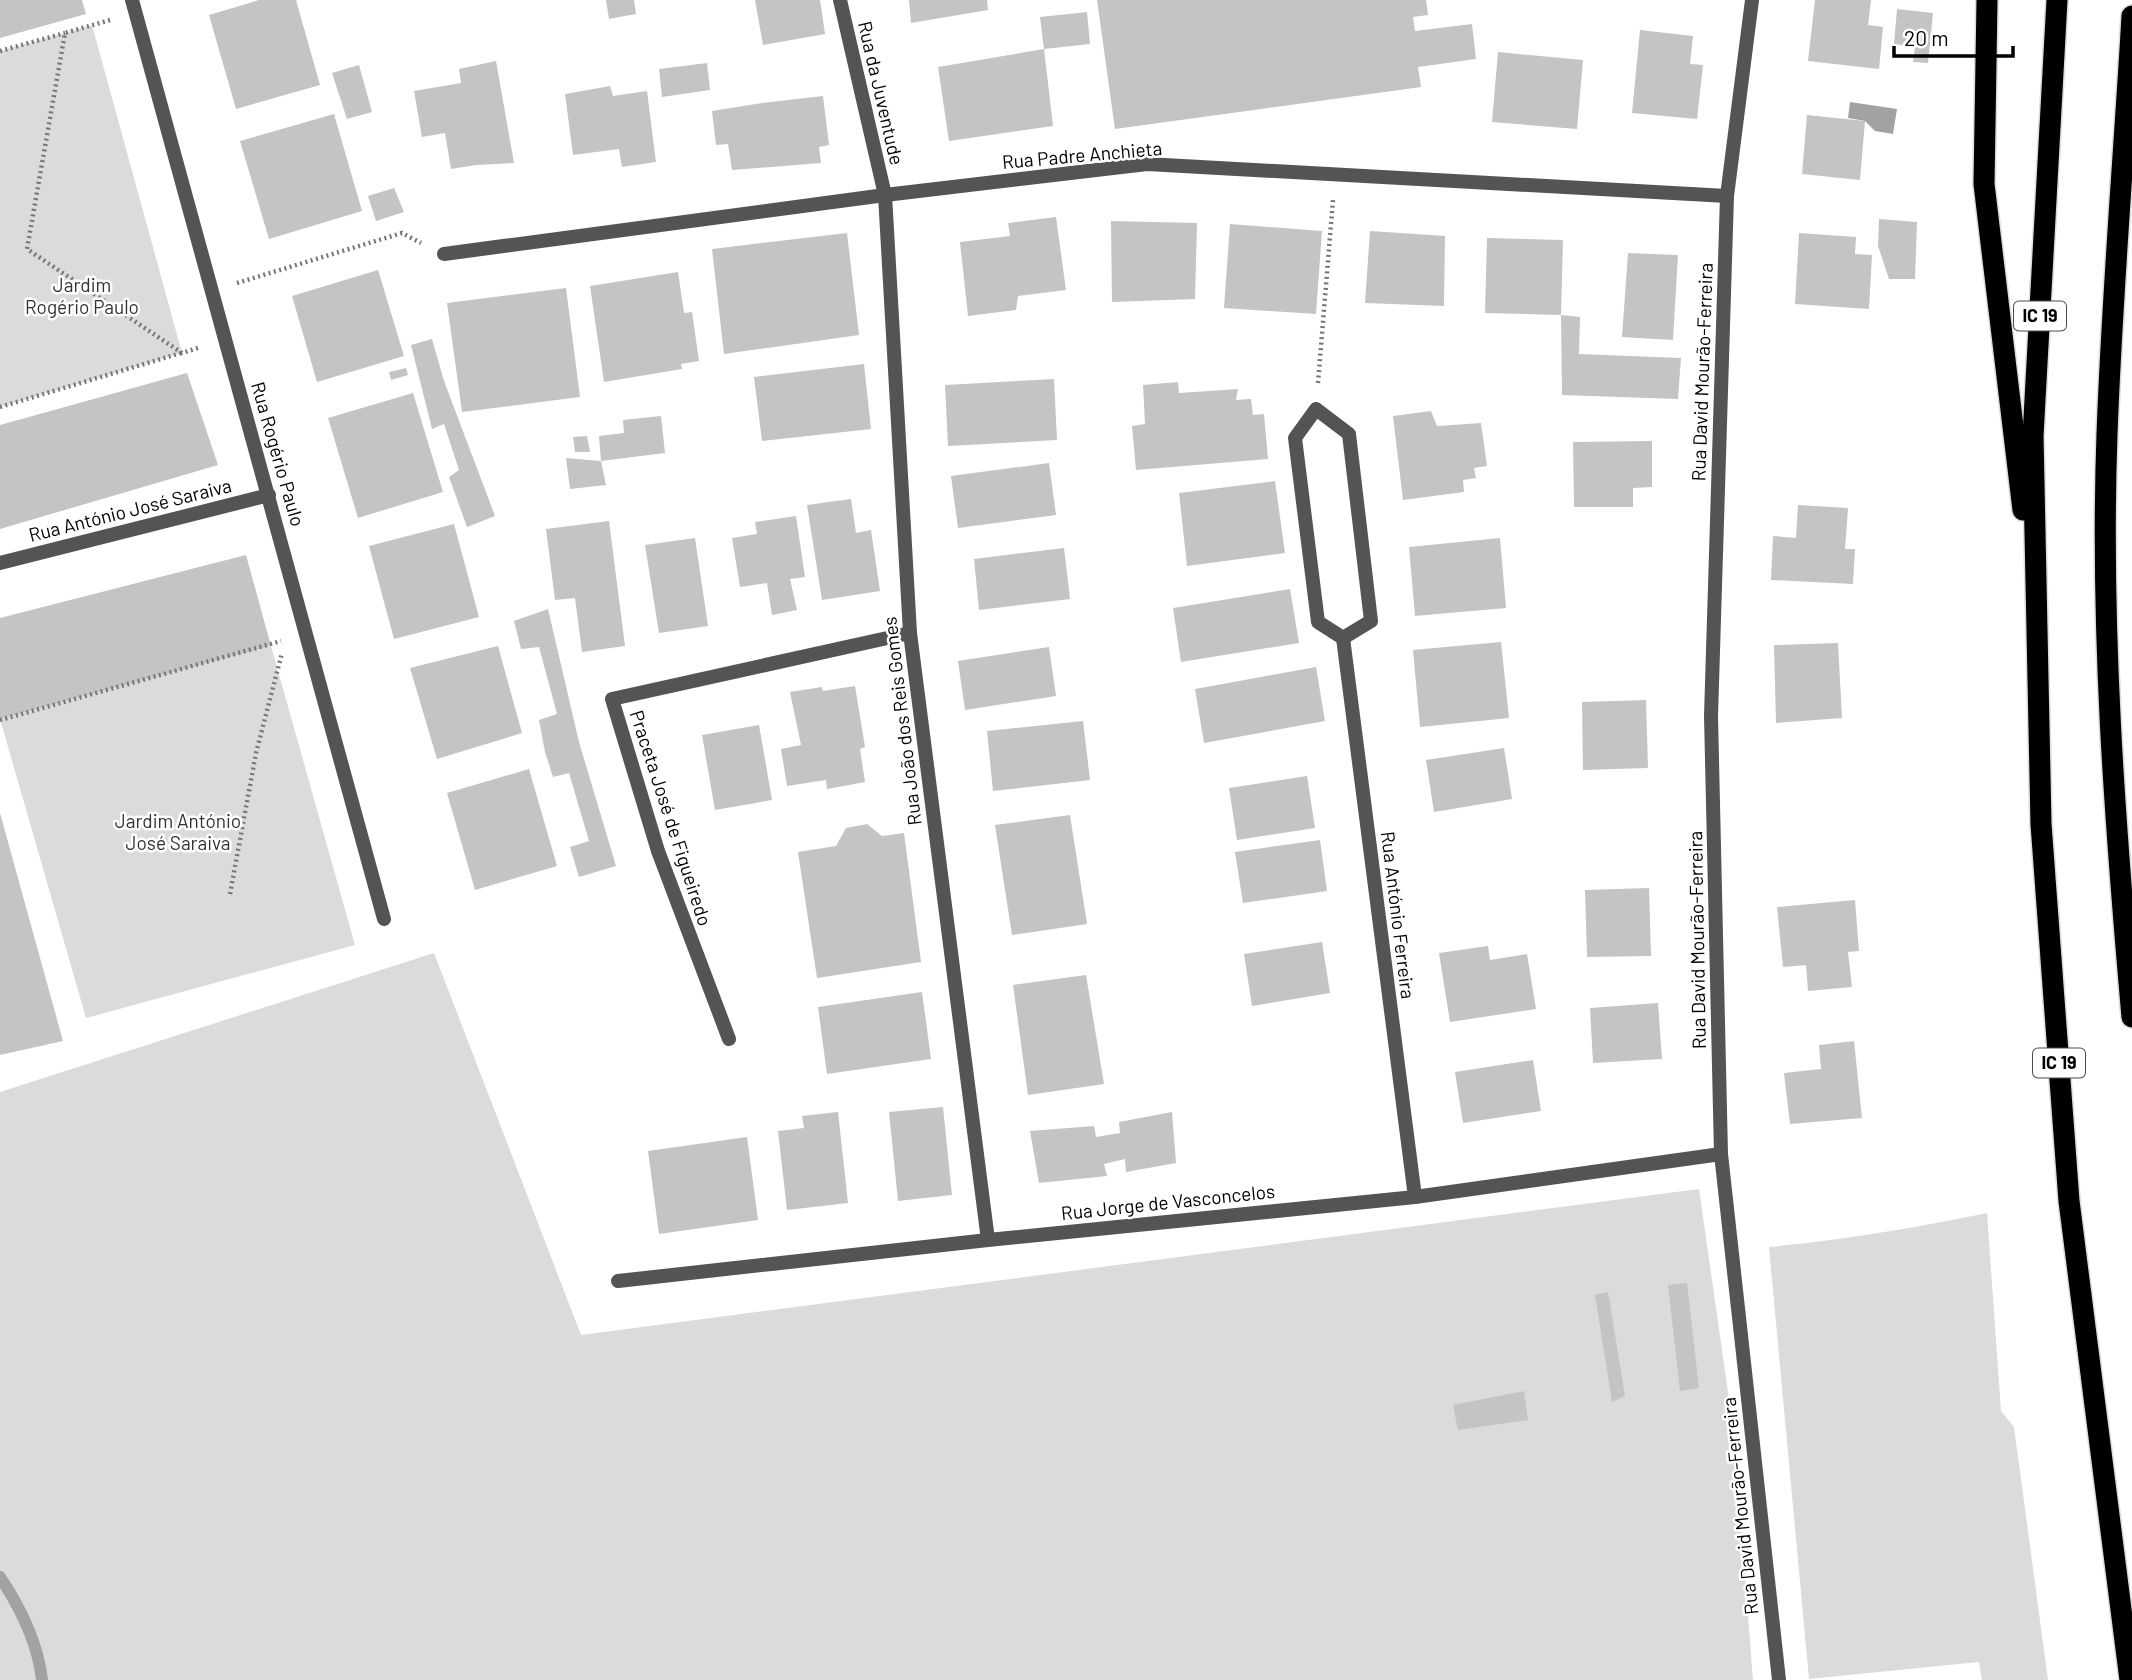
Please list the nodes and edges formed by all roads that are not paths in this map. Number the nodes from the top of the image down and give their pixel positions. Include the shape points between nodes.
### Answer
1 (840, 0) edge
2 (1752, 0) edge
3 (1987, 0) edge
4 (2057, 0) edge
5 (134, 6) edge
6 (2132, 16) edge
7 (885, 195) junction
8 (1727, 196) junction
9 (444, 254) road end
10 (270, 495) junction
11 (0, 563) edge
12 (909, 632) junction
13 (2037, 632) junction
14 (1343, 638) junction
15 (384, 919) dead end
16 (2132, 1017) edge
17 (729, 1039) dead end
18 (1721, 1154) junction
19 (1415, 1197) junction
20 (988, 1240) junction
21 (618, 1281) dead end
22 (1779, 1680) edge
23 (2130, 1680) edge

1 - 7 street, Rua da Juventude
2 - 8 street, Rua David Mourão-Ferreira
3 - 13 highway via 1984,184
4 - 13 highway, IC 19 via 2033,436
5 - 10 street, Rua Rogério Paulo
6 - 16 highway via 2107,448 2107,631 2115,819
7 - 8 street, Rua Padre Anchieta via 1147,164
7 - 9 street, Rua Padre Anchieta
7 - 12 street, Rua João dos Reis Gomes
8 - 18 street, Rua David Mourão-Ferreira via 1711,716
10 - 11 street, Rua António José Saraiva
10 - 15 street, Rua Rogério Paulo
12 - 17 street, Praceta José de Figueiredo via 611,699 658,851
12 - 20 street, Rua João dos Reis Gomes
13 - 23 highway, IC 19 via 2041,824 2069,1201
14 - 14 street via 1318,622 1295,438 1316,409 1349,434 1371,621
14 - 19 street, Rua António Ferreira
18 - 19 street, Rua Jorge de Vasconcelos
18 - 22 street, Rua David Mourão-Ferreira
19 - 20 street, Rua Jorge de Vasconcelos
20 - 21 street, Rua Jorge de Vasconcelos

